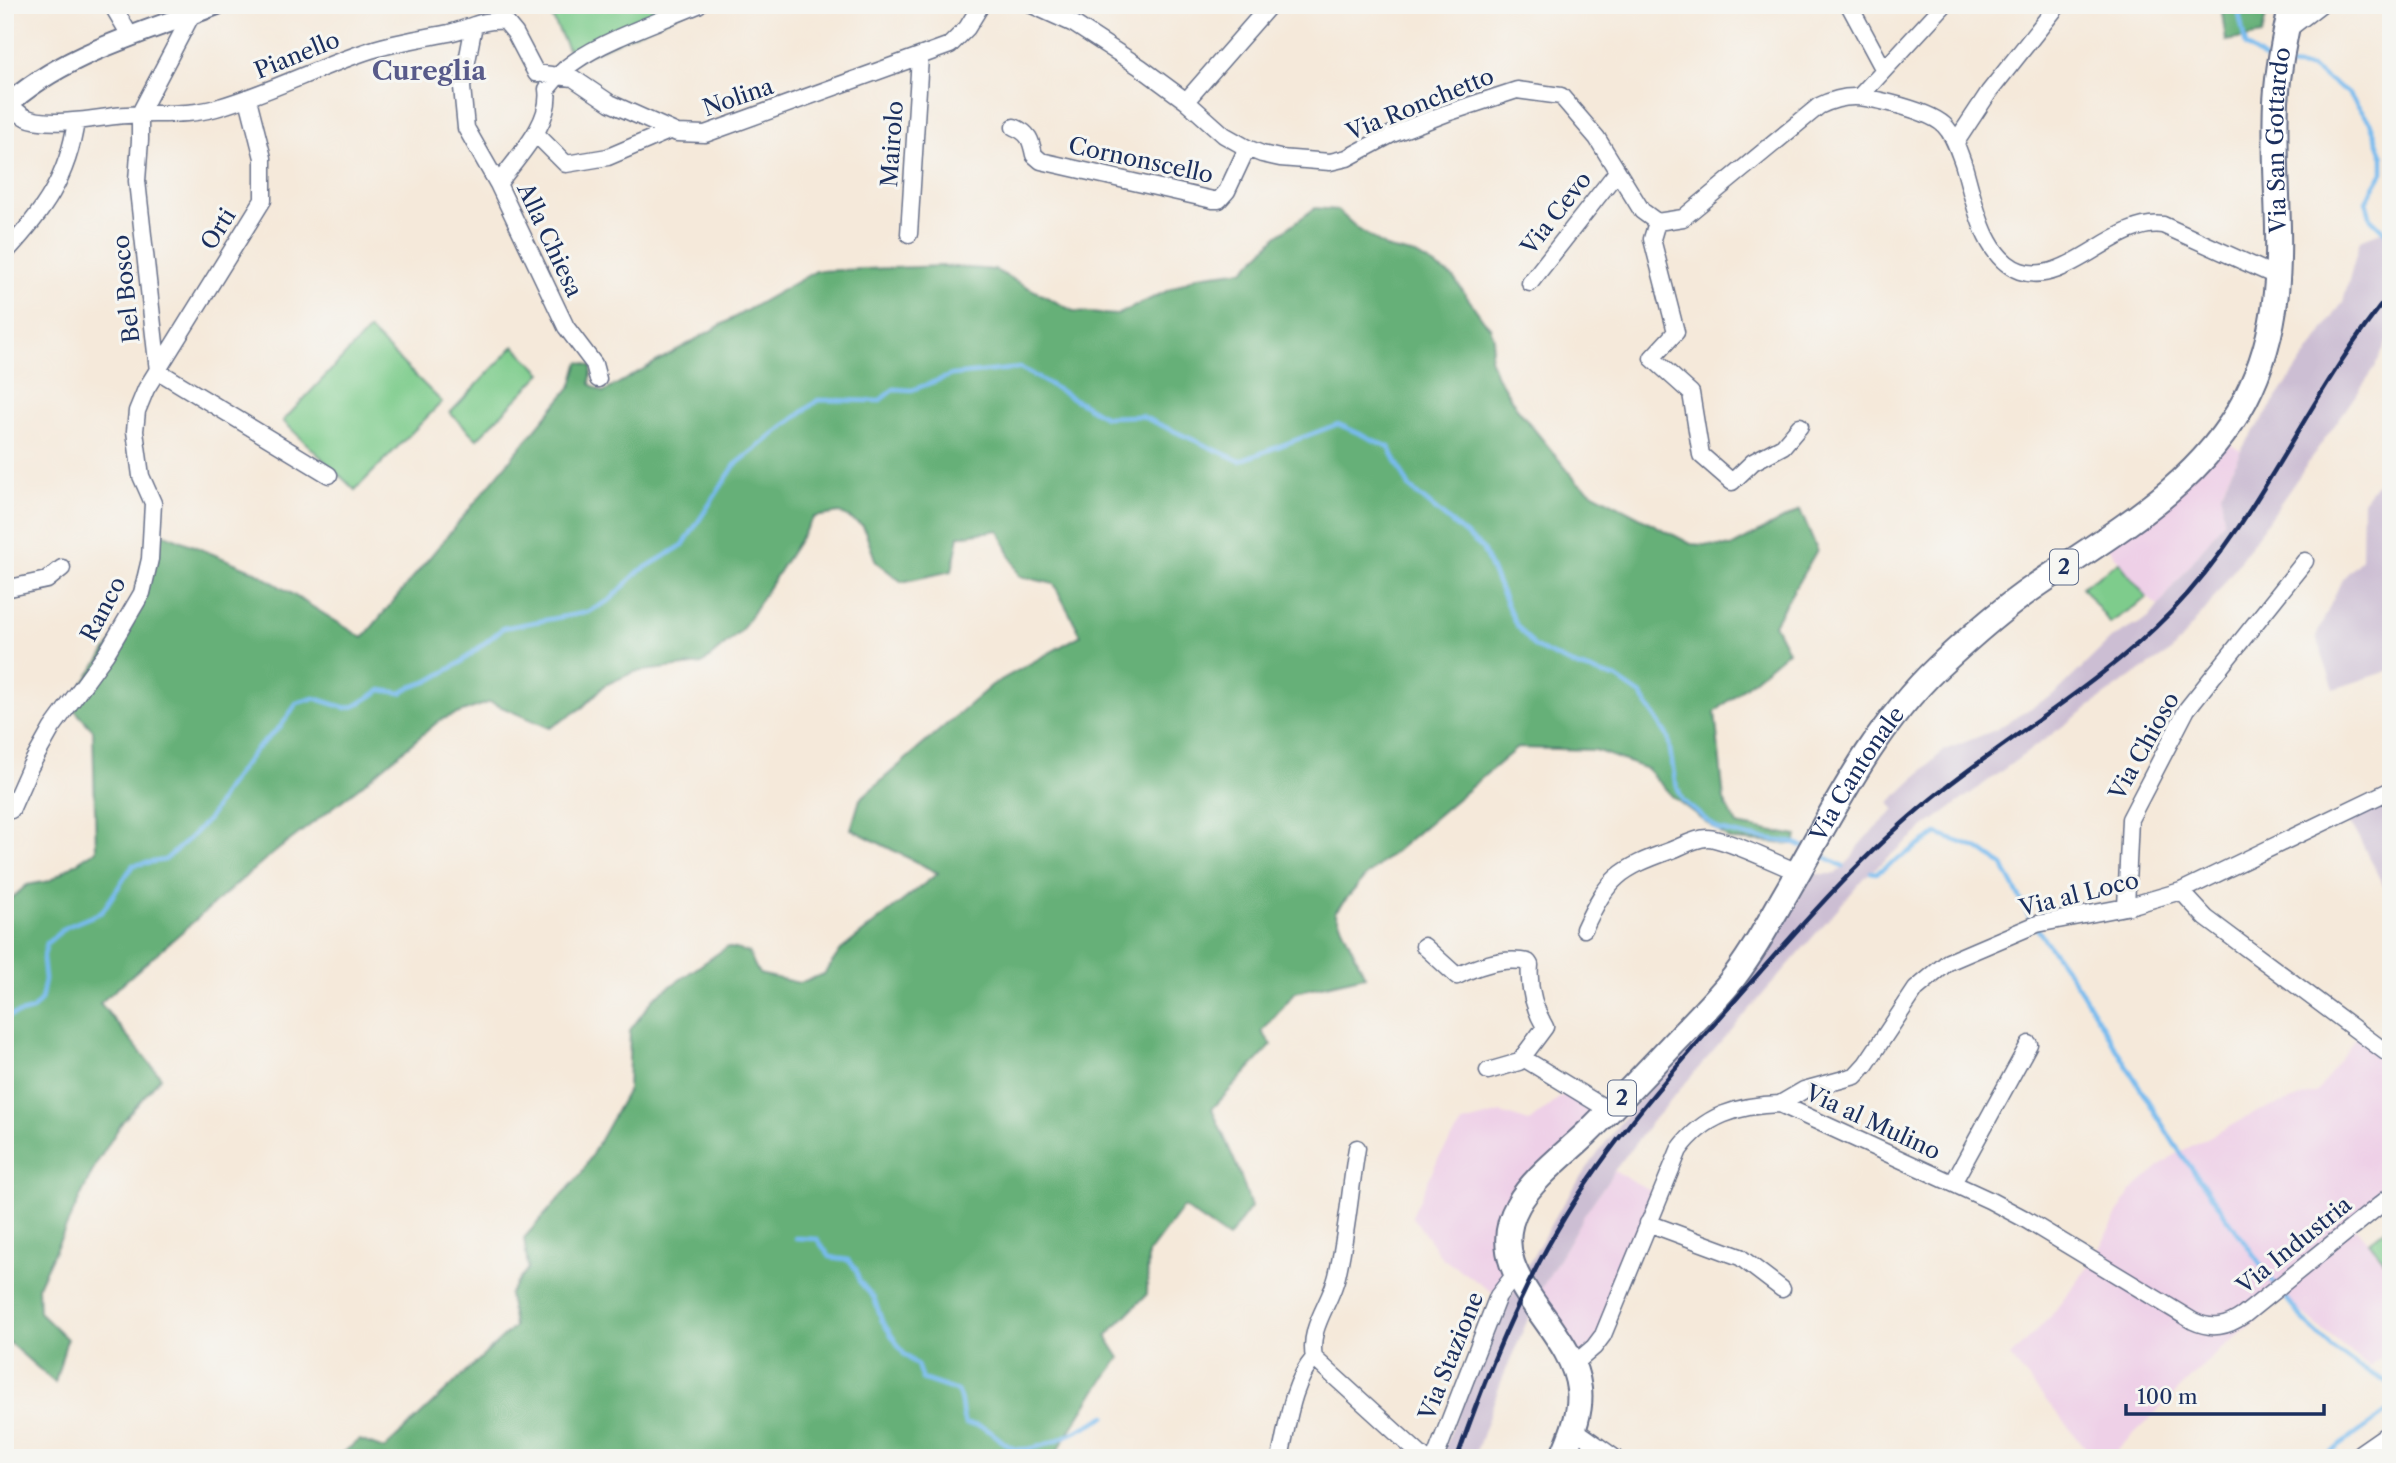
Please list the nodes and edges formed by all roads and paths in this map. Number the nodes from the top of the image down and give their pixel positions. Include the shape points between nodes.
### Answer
1 (112, 5) edge
2 (216, 5) edge
3 (475, 5) edge
4 (698, 5) edge
5 (981, 5) edge
6 (1031, 5) edge
7 (1270, 5) edge
8 (1849, 5) edge
9 (1944, 5) edge
10 (2058, 5) edge
11 (2292, 5) edge
12 (2320, 5) edge
13 (192, 14) junction
14 (478, 23) junction
15 (2285, 31) junction
16 (131, 37) junction
17 (920, 57) junction
18 (1884, 70) junction
19 (559, 75) junction
20 (1860, 96) junction
21 (248, 99) junction
22 (1186, 101) junction
23 (7, 106) edge
24 (140, 113) junction
25 (76, 121) junction
26 (1014, 127) dead end
27 (670, 131) junction
28 (536, 134) junction
29 (1956, 142) junction
30 (1247, 148) junction
31 (1617, 172) junction
32 (498, 184) junction
33 (1657, 222) junction
34 (909, 234) dead end
35 (5, 253) edge
36 (2278, 277) junction
37 (1530, 283) dead end
38 (158, 371) junction
39 (598, 379) dead end
40 (1800, 426) dead end
41 (330, 475) dead end
42 (2305, 561) dead end
43 (62, 568) dead end
44 (5, 589) edge
45 (2391, 790) edge
46 (10, 810) dead end
47 (1806, 859) junction
48 (2181, 891) junction
49 (2126, 906) junction
50 (1584, 929) dead end
51 (1424, 946) dead end
52 (2029, 1044) dead end
53 (2391, 1056) edge
54 (1523, 1058) junction
55 (1488, 1071) dead end
56 (1780, 1104) junction
57 (1610, 1111) junction
58 (1357, 1148) dead end
59 (1953, 1183) junction
60 (2391, 1196) edge
61 (1648, 1223) junction
62 (1515, 1273) junction
63 (1782, 1289) dead end
64 (2224, 1326) joint
65 (1314, 1358) junction
66 (1573, 1365) junction
67 (1574, 1429) junction
68 (2391, 1440) edge
69 (1280, 1458) edge
70 (1424, 1458) edge
71 (1435, 1458) edge
72 (1562, 1458) edge
73 (1615, 1458) edge
74 (2365, 1458) edge

1 - 16 street
2 - 13 street
3 - 14 street
4 - 19 street via 574,61
5 - 17 street, Nolina via 950,44
6 - 22 street via 1074,24
7 - 22 street
8 - 18 street
9 - 18 street
10 - 29 street
11 - 15 main road, Via San Gottardo / 2
12 - 15 street
13 - 16 street
13 - 24 street, Bel Bosco
14 - 19 street, Nolina via 505,22 536,73
14 - 21 street, Pianello via 369,51
14 - 32 street via 462,87 466,128
15 - 36 main road, Via San Gottardo / 2 via 2277,100
16 - 23 street via 74,60
17 - 27 street, Nolina via 705,134
17 - 34 street, Mairolo
18 - 20 street
19 - 27 street, Nolina via 573,78 610,103
19 - 28 street, Alla Chiesa via 547,89 549,103
20 - 29 street via 1911,108 1944,124
20 - 33 street via 1836,98 1819,106 1683,218
21 - 24 street, Pianello via 212,110
21 - 38 street, Orti via 263,158 263,200
22 - 30 street via 1224,135
23 - 25 street, Pianello via 32,120
24 - 25 street, Pianello
24 - 38 street, Bel Bosco via 137,181
25 - 35 street via 70,155 56,189
26 - 30 street, Cornonscello via 1026,132 1041,161 1213,200 1227,191
27 - 28 street via 608,157 566,164
28 - 32 street, Alla Chiesa
29 - 36 street via 1988,241 1999,258 2019,271 2052,271 2138,227 2154,224
30 - 31 street, Via Ronchetto via 1262,155 1330,162 1447,113 1517,90 1561,96 1597,138
31 - 33 street, Via Ronchetto via 1642,211
31 - 37 street, Via Cevo
32 - 39 street, Alla Chiesa via 566,327 594,364
33 - 40 street via 1652,239 1676,332 1652,358 1691,393 1701,455 1732,482 1753,462 1783,446
36 - 47 main road, Via Cantonale / 2 via 2262,359 2245,399 2220,439 2153,506 2030,589 1934,671 1884,727
38 - 41 street, Bel Bosco
38 - 46 street, Ranco via 137,411 135,431 141,476 153,503 150,559 142,593 106,654 45,740
42 - 49 street, Via Chioso via 2187,709 2142,794 2130,819
43 - 44 street via 47,580
45 - 48 street, Via al Loco
47 - 50 street via 1705,838 1622,871 1603,891
47 - 57 main road, Via Cantonale / 2 via 1724,989
48 - 49 street, Via al Loco
48 - 53 street via 2206,918
49 - 56 street, Via al Loco via 2033,925 1948,962 1916,989 1855,1076 1804,1090
51 - 54 street via 1457,976 1477,966 1514,959 1528,962 1535,1009 1545,1027
52 - 59 street
54 - 55 street
54 - 57 street
56 - 59 street, Via al Mulino
56 - 61 street, Via al Mulino via 1734,1109 1696,1130 1679,1150
57 - 62 main road, Via Cantonale / 2 via 1519,1202 1509,1237
58 - 65 street via 1336,1278 1311,1344
59 - 64 street, Via al Mulino via 2023,1218 2193,1321
60 - 64 street, Via Industria via 2244,1315
61 - 63 street via 1740,1257
61 - 66 street, Via al Mulino via 1604,1335
62 - 66 main road, Via Cantonale / 2
62 - 71 street, Via Stazione via 1498,1296
65 - 69 street via 1297,1387
65 - 70 street
66 - 67 main road, 2 via 1580,1399
67 - 72 main road, 2
67 - 73 street
68 - 74 highway

